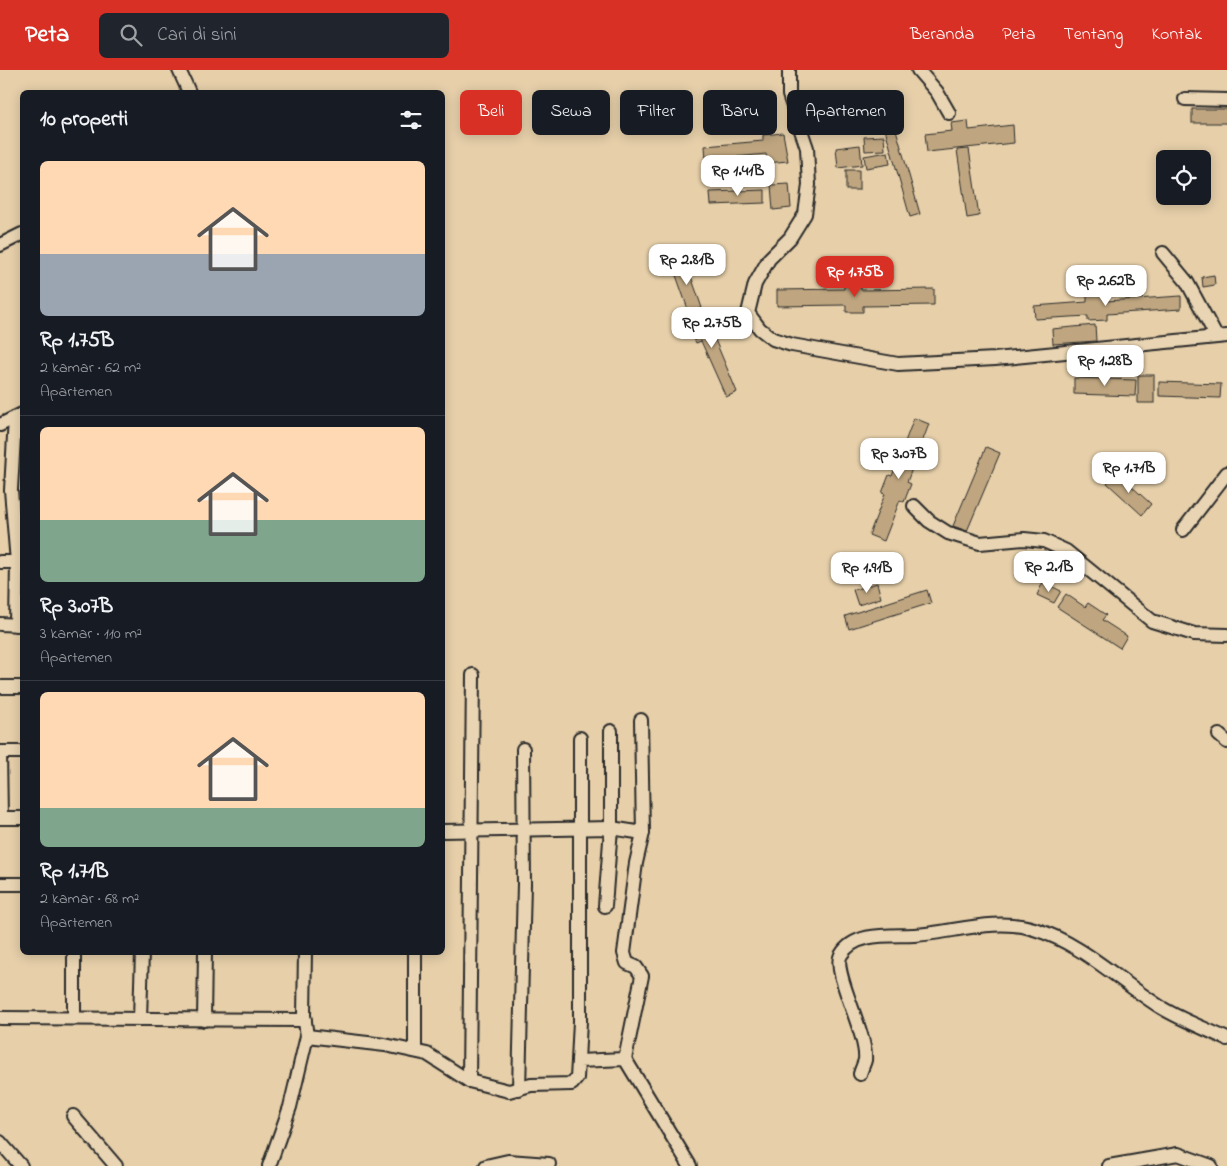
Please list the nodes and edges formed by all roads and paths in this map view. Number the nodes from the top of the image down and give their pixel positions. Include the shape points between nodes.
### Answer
1 (179, 70) edge
2 (789, 70) edge
3 (918, 70) edge
4 (187, 90) edge
5 (1184, 99) dead end
6 (1227, 100) edge
7 (949, 113) dead end
8 (20, 235) edge
9 (0, 245) edge
10 (1163, 253) dead end
11 (1221, 336) edge
12 (18, 416) edge
13 (0, 425) edge
14 (1227, 473) edge
15 (6, 492) edge
16 (914, 506) dead end
17 (1182, 530) dead end
18 (0, 562) edge
19 (20, 562) edge
20 (0, 624) edge
21 (19, 625) edge
22 (1227, 635) edge
23 (473, 675) dead end
24 (0, 687) edge
25 (20, 687) edge
26 (641, 720) dead end
27 (611, 732) dead end
28 (580, 738) dead end
29 (523, 749) dead end
30 (1, 752) edge
31 (20, 752) edge
32 (1, 818) edge
33 (20, 818) edge
34 (611, 828) junction
35 (579, 829) junction
36 (522, 830) junction
37 (445, 831) edge
38 (471, 832) junction
39 (643, 833) junction
40 (0, 884) edge
41 (20, 884) edge
42 (605, 906) dead end
43 (74, 955) edge
44 (142, 955) edge
45 (205, 955) edge
46 (305, 955) edge
47 (415, 955) edge
48 (0, 1018) edge
49 (74, 1018) junction
50 (140, 1019) junction
51 (204, 1020) junction
52 (305, 1020) junction
53 (307, 1036) junction
54 (1227, 1039) edge
55 (414, 1051) junction
56 (625, 1059) junction
57 (578, 1061) junction
58 (860, 1074) dead end
59 (469, 1081) junction
60 (519, 1089) junction
61 (73, 1116) dead end
62 (0, 1142) edge
63 (549, 1164) dead end
64 (21, 1166) edge
65 (116, 1166) edge
66 (269, 1166) edge
67 (486, 1166) edge
68 (690, 1166) edge
69 (1109, 1166) edge
70 (1211, 1166) edge

1 - 4 street
2 - 11 street via 789,95 807,148 809,185 806,214 790,238 769,259 755,284 749,305 748,313 773,339 898,364 1078,352
3 - 7 street via 937,92
5 - 6 street
8 - 9 street
10 - 11 street via 1187,282
12 - 13 street
12 - 15 street
14 - 17 street
15 - 19 street
16 - 22 street via 948,533 980,543 1024,539 1044,541 1066,551 1152,621 1194,634
18 - 19 street
19 - 21 street
20 - 21 street
23 - 38 street
24 - 25 street
26 - 39 street
27 - 34 street
28 - 35 street
29 - 36 street
30 - 31 street
30 - 32 street
32 - 33 street
34 - 35 street
34 - 39 street
34 - 42 street
35 - 36 street
35 - 57 street
36 - 38 street
36 - 60 street via 524,884
37 - 38 street
38 - 59 street
39 - 56 street via 624,953 627,963 636,967 642,976
40 - 41 street
43 - 49 street
44 - 50 street
45 - 51 street
46 - 52 street
47 - 55 street
48 - 49 street
49 - 50 street
50 - 51 street
51 - 52 street
52 - 53 street
53 - 55 street via 385,1044
53 - 66 street via 290,1108
54 - 58 street via 1164,1009 1079,950 1033,929 997,924 936,934 876,936 853,942 842,953 838,967 855,1012 865,1059
55 - 59 street via 427,1054
56 - 57 street
56 - 68 street
57 - 60 street via 577,1078 572,1084 531,1085
59 - 60 street via 509,1091
61 - 65 street
62 - 64 street
63 - 67 street via 508,1161
69 - 70 street via 1178,1154

